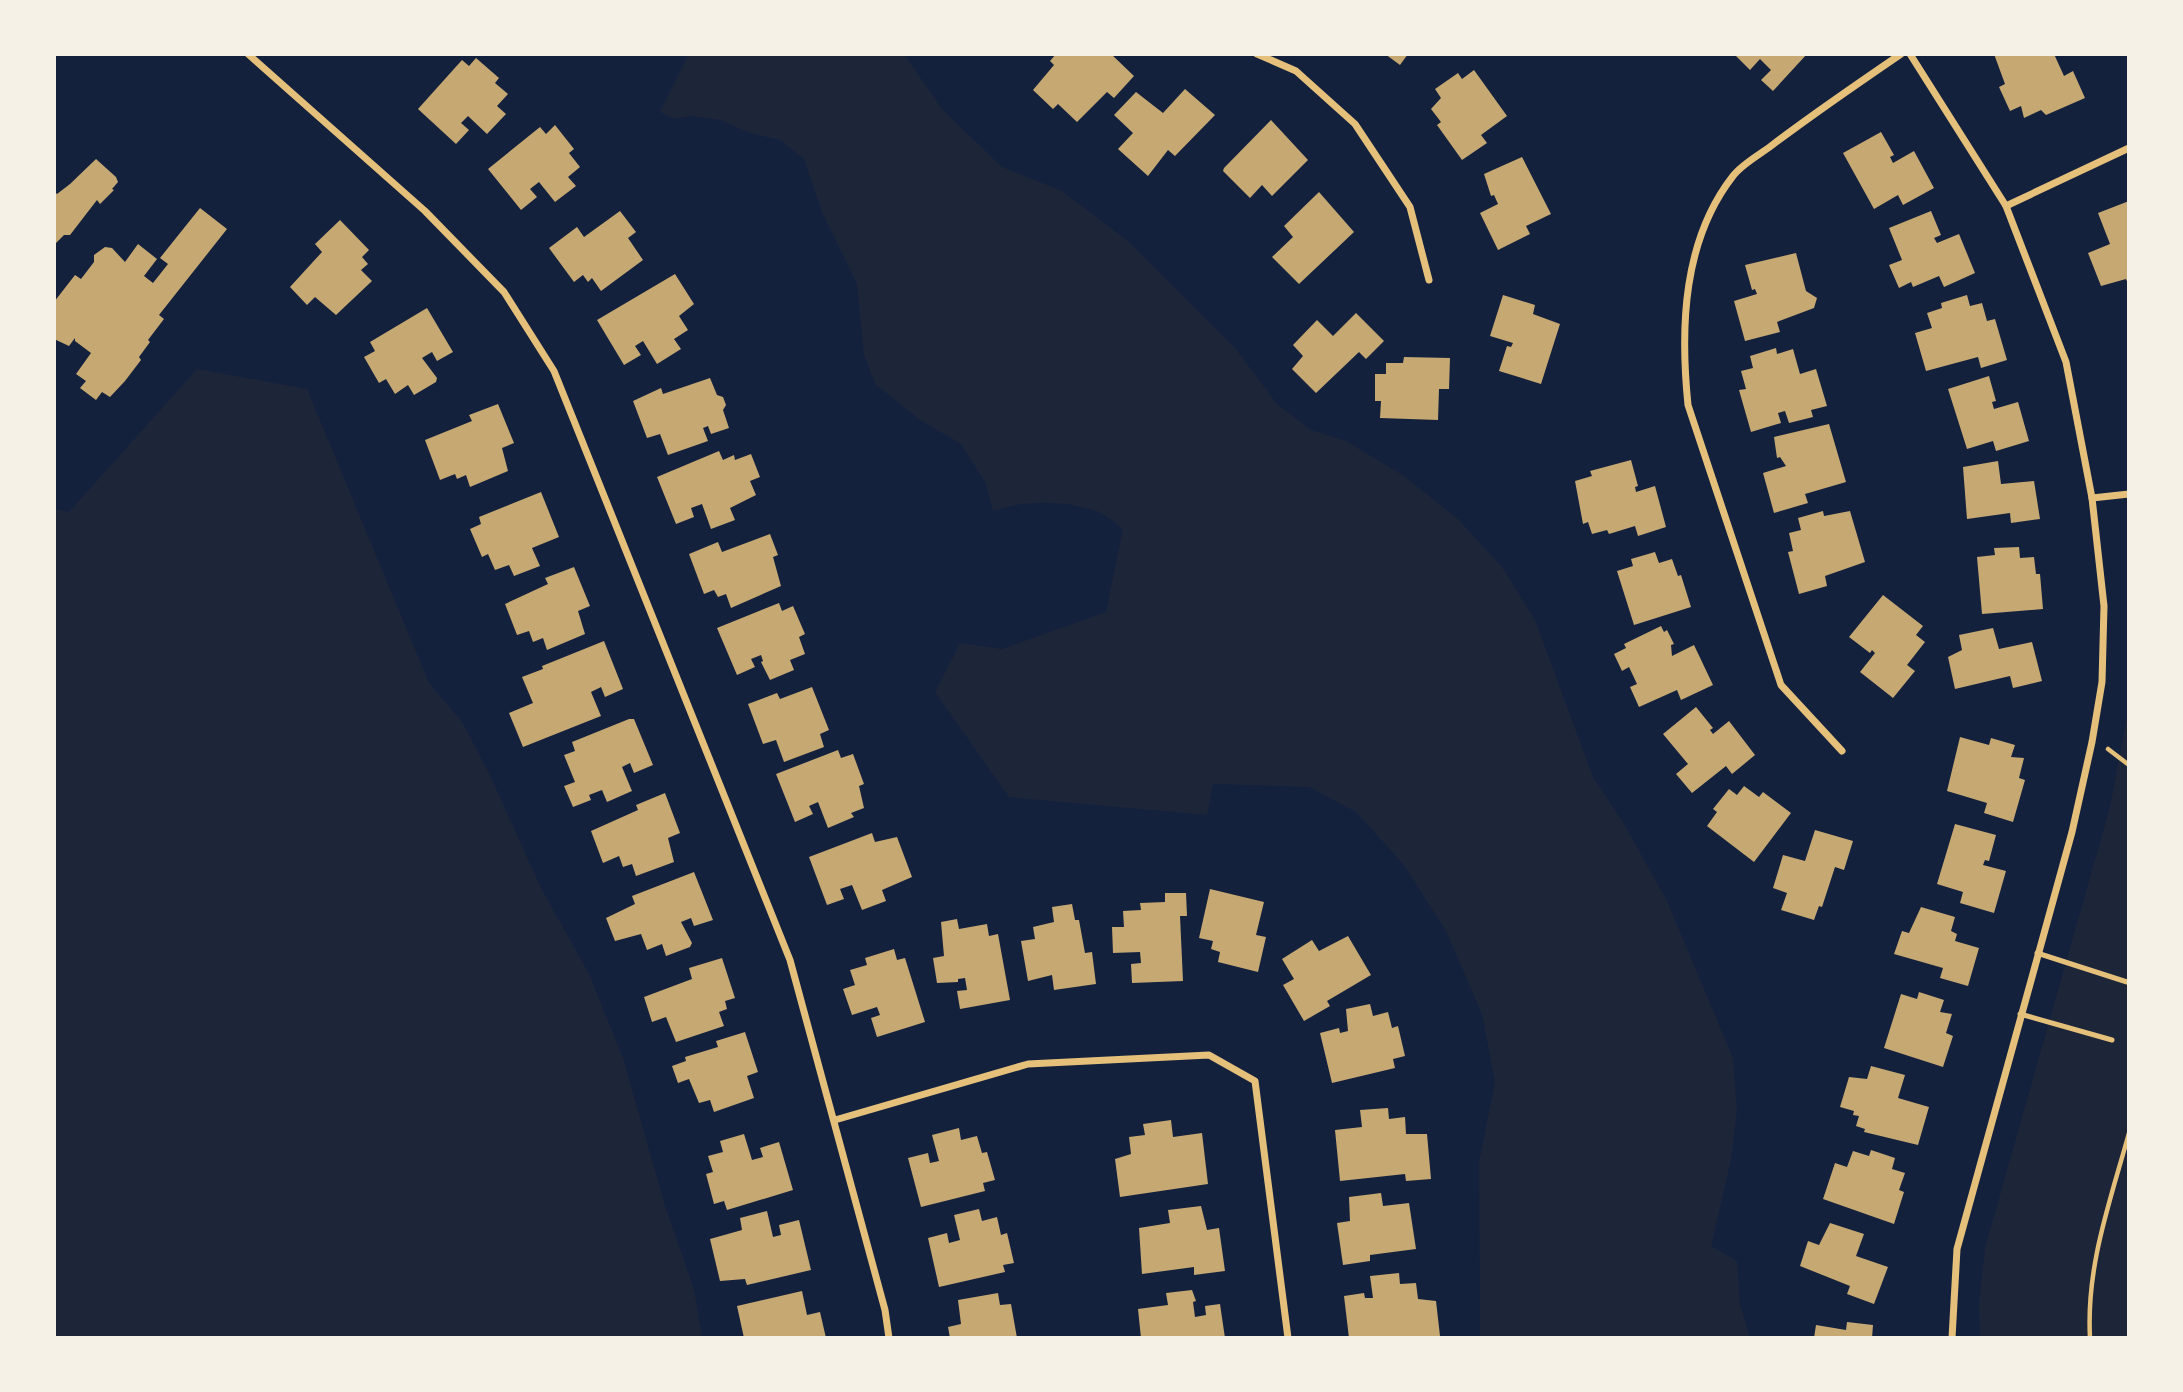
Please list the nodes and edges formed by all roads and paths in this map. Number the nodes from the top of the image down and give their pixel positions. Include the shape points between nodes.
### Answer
1 (248, 54) edge
2 (1257, 54) edge
3 (1901, 54) edge
4 (1910, 54) edge
5 (2129, 148) edge
6 (2006, 205) junction
7 (1430, 280) dead end
8 (2129, 494) edge
9 (2092, 498) junction
10 (2092, 742) junction
11 (1842, 751) dead end
12 (2128, 762) edge
13 (2037, 953) junction
14 (2127, 982) dead end
15 (2020, 1014) junction
16 (2112, 1040) dead end
17 (835, 1121) junction
18 (2129, 1133) edge
19 (889, 1338) edge
20 (1288, 1338) edge
21 (1952, 1338) edge
22 (2090, 1338) edge

1 - 17 street via 425,211 504,292 554,371 790,960
2 - 7 street via 1296,71 1355,124 1410,207
3 - 11 street via 1734,174 1701,233 1686,297 1683,358 1688,405 1781,685
4 - 6 street
5 - 6 street
6 - 9 street via 2066,362
8 - 9 street
9 - 10 street via 2105,607 2102,681
10 - 12 path
10 - 13 street via 2073,832
13 - 14 lane
13 - 15 street
15 - 16 lane
15 - 21 street via 1957,1249
17 - 19 street
17 - 20 street via 1028,1064 1209,1055 1255,1081
18 - 22 path via 2094,1262 2088,1299

